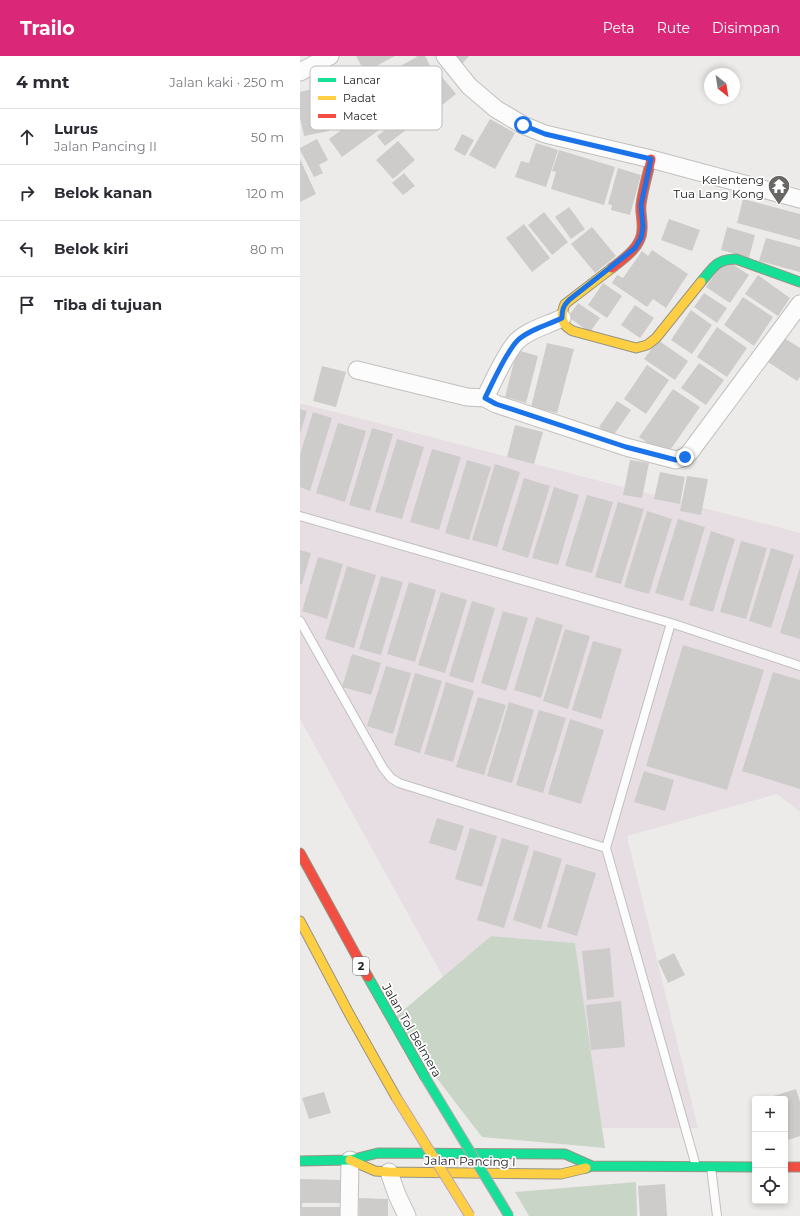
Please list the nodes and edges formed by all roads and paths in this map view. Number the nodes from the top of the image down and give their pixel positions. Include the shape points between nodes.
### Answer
1 (330, 56) edge
2 (445, 56) edge
3 (311, 66) edge
4 (310, 67) edge
5 (300, 72) edge
6 (651, 159) junction
7 (800, 199) edge
8 (800, 282) edge
9 (800, 304) edge
10 (562, 318) junction
11 (357, 370) dead end
12 (485, 398) junction
13 (300, 516) edge
14 (300, 621) edge
15 (671, 622) junction
16 (800, 666) edge
17 (606, 848) junction
18 (300, 853) edge
19 (300, 921) edge
20 (300, 1160) edge
21 (350, 1160) junction
22 (592, 1166) junction
23 (696, 1166) junction
24 (711, 1166) junction
25 (752, 1167) edge
26 (788, 1167) edge
27 (800, 1167) edge
28 (389, 1172) junction
29 (349, 1216) edge
30 (407, 1216) edge
31 (470, 1216) edge
32 (509, 1216) edge
33 (717, 1216) edge

1 - 3 street
2 - 6 street via 469,86 496,109 523,125 545,134
4 - 5 street
6 - 7 street
6 - 10 main road via 641,205 641,238 625,257 565,304
8 - 10 main road via 736,259 725,259 715,265 656,338 647,345 636,348 573,331 567,328
9 - 12 street via 690,452 676,460 626,447 496,404
10 - 12 street via 530,332 517,341
11 - 12 street via 468,397
13 - 15 lane
14 - 17 lane via 391,778 398,783
15 - 16 lane
15 - 17 lane
17 - 23 lane
18 - 32 main road, Jalan Tol Belmera / 2, bridge via 369,980
19 - 31 main road, bridge via 396,1097
20 - 21 main road, Jalan Pancing I
21 - 22 main road, Jalan Pancing I via 378,1153 564,1154
21 - 28 main road, Jalan Pancing I via 375,1171
21 - 29 street
22 - 23 main road, Jalan Pancing I
22 - 28 main road, Jalan Pancing I via 561,1174
23 - 24 main road, Jalan Pancing I
24 - 25 main road, Jalan Pancing I
24 - 33 lane
26 - 27 main road
28 - 30 street

